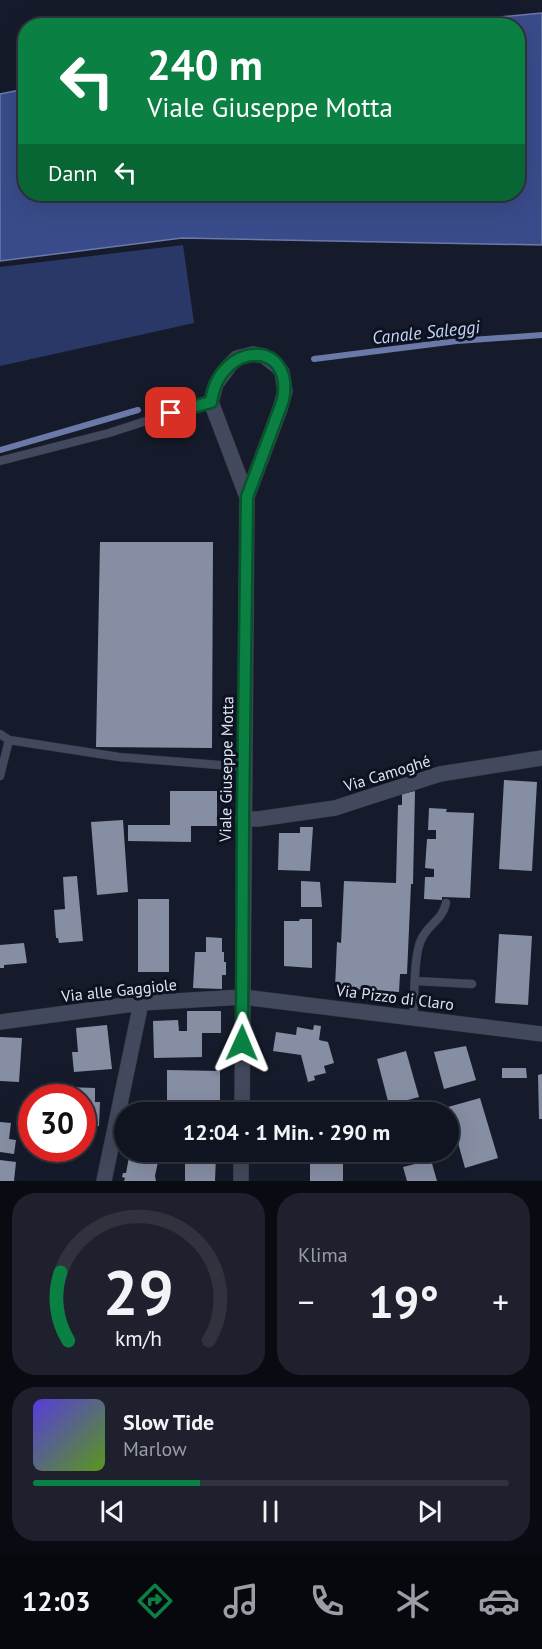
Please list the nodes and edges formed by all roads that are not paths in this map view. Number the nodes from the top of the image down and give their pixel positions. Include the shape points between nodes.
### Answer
1 (211, 402) junction
2 (0, 461) edge
3 (247, 497) junction
4 (0, 734) edge
5 (9, 740) junction
6 (542, 758) edge
7 (244, 767) junction
8 (0, 776) edge
9 (243, 819) junction
10 (446, 903) dead end
11 (416, 981) junction
12 (472, 984) dead end
13 (243, 997) junction
14 (141, 1004) junction
15 (413, 1018) junction
16 (0, 1022) edge
17 (542, 1034) edge
18 (242, 1102) edge
19 (241, 1162) edge
20 (104, 1181) edge
21 (241, 1181) edge

1 - 2 lane
1 - 3 street, Viale Giuseppe Motta
1 - 3 street, Viale Giuseppe Motta via 216,384 237,358 264,356 282,372 283,400
3 - 7 street, Viale Giuseppe Motta
4 - 5 lane
5 - 7 lane via 119,757
5 - 8 lane
6 - 9 street, Via Camoghé via 440,774 335,808
7 - 9 street, Viale Giuseppe Motta
9 - 13 street, Viale Giuseppe Motta
10 - 11 lane via 419,944
11 - 12 lane
11 - 15 lane
13 - 14 street, Via alle Gaggiole
13 - 15 street, Via Pizzo di Claro
13 - 18 street, Viale Giuseppe Motta
14 - 16 street, Via alle Gaggiole
14 - 20 street
15 - 17 street, Via Pizzo di Claro
19 - 21 street

